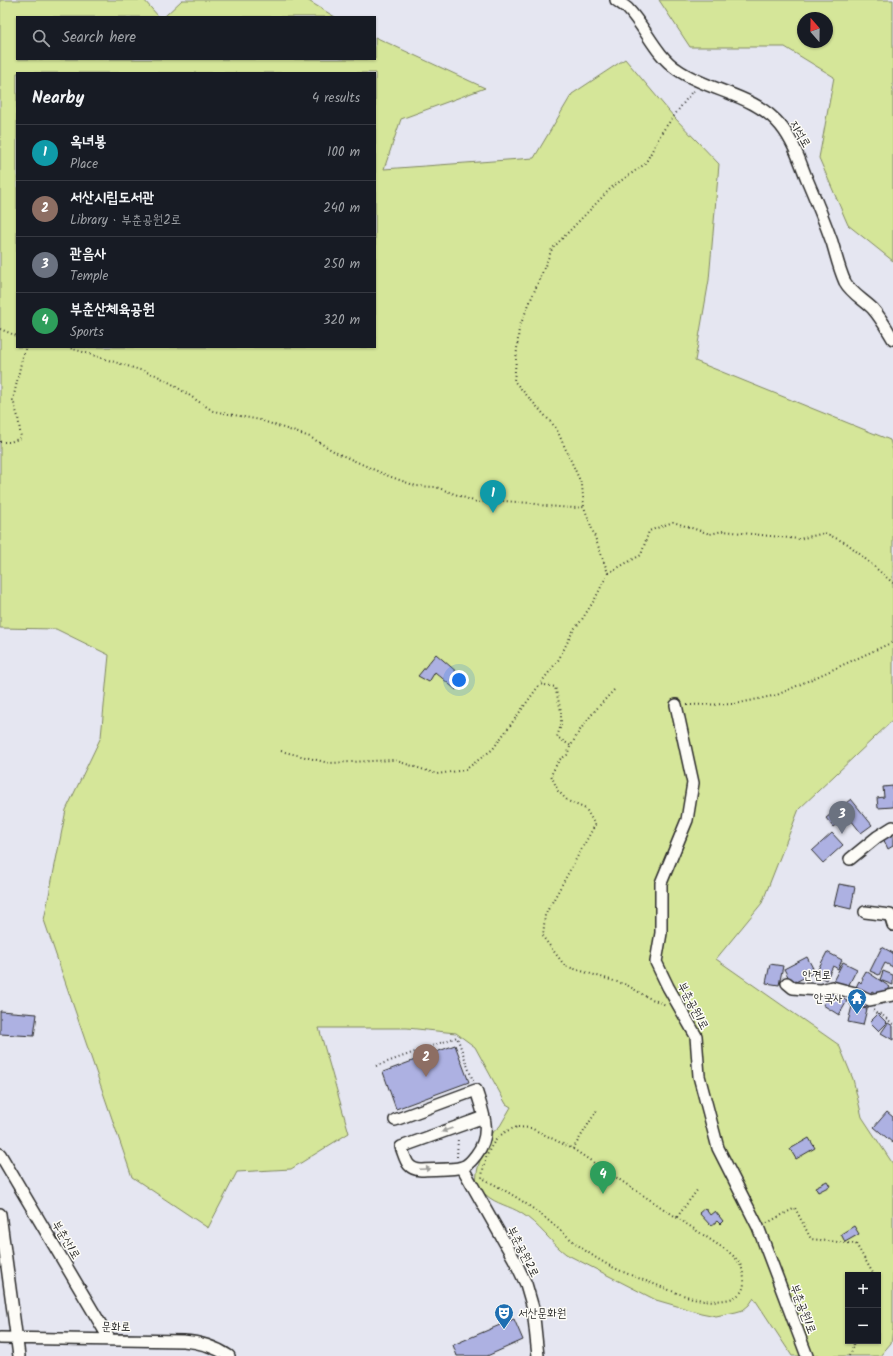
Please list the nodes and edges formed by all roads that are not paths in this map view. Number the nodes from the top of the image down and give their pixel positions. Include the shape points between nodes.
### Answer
1 (616, 0) edge
2 (893, 339) edge
3 (676, 705) road end
4 (893, 827) edge
5 (850, 859) dead end
6 (865, 912) dead end
7 (893, 925) edge
8 (787, 983) dead end
9 (893, 995) edge
10 (484, 1116) junction
11 (395, 1120) dead end
12 (0, 1154) edge
13 (462, 1167) junction
14 (0, 1214) edge
15 (0, 1338) edge
16 (17, 1338) junction
17 (110, 1340) junction
18 (212, 1352) edge
19 (20, 1356) edge
20 (229, 1356) edge
21 (538, 1356) edge
22 (807, 1356) edge

1 - 2 street, 지석로 via 628,9 663,56 676,69 695,80 763,109 780,125 797,153 846,284 872,308
3 - 22 street, 부춘공원1로 via 693,783 688,820 661,883 661,933 656,962 696,1036 699,1076 718,1148 758,1227
4 - 5 street via 876,837
6 - 7 street via 890,915
8 - 9 street, 안견로 via 793,988 804,989 821,990 832,987 870,1000
10 - 11 street via 476,1090
10 - 13 street via 486,1134 483,1142 474,1157
10 -> 13 street via 401,1147 407,1163 415,1170
12 - 17 street, 부춘산1로
13 - 21 street, 부춘공원2로 via 526,1284 536,1325
14 - 16 street
15 - 16 street, 문화로
16 - 17 street, 문화로
16 - 19 street
17 - 18 street, 문화로 via 183,1341 205,1344
18 - 20 street, 문화로

